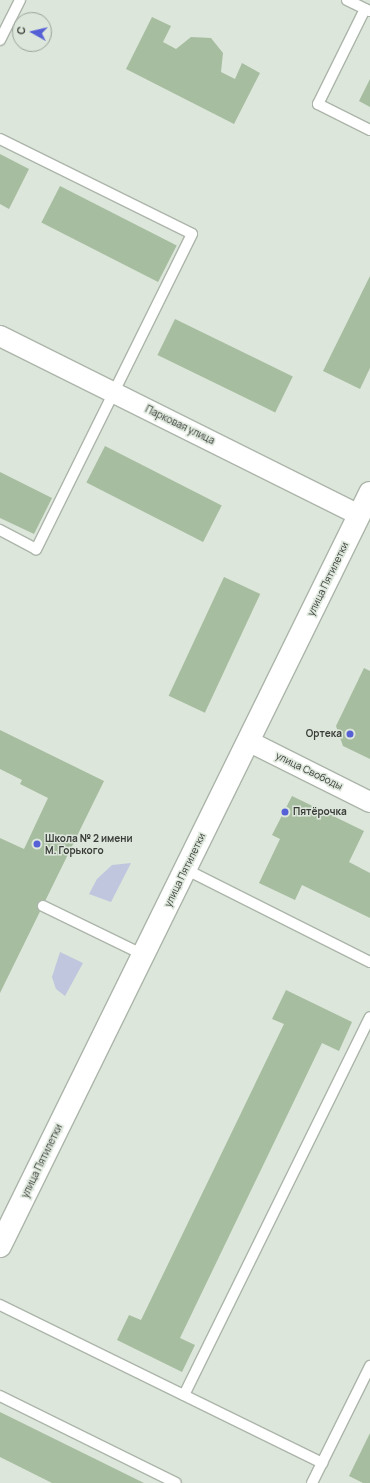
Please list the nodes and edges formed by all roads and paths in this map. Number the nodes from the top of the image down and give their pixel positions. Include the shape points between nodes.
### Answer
1 (20, 0) edge
2 (347, 0) edge
3 (368, 10) edge
4 (0, 40) edge
5 (370, 130) edge
6 (0, 139) edge
7 (0, 336) edge
8 (113, 392) junction
9 (370, 493) edge
10 (359, 514) junction
11 (0, 530) edge
12 (248, 741) junction
13 (370, 802) edge
14 (185, 869) junction
15 (43, 906) dead end
16 (144, 954) junction
17 (370, 962) edge
18 (370, 1017) edge
19 (0, 1246) edge
20 (0, 1305) edge
21 (369, 1372) edge
22 (0, 1396) edge
23 (184, 1396) junction
24 (322, 1464) junction
25 (176, 1483) edge
26 (312, 1483) edge

1 - 4 lane
2 - 3 lane
3 - 5 lane via 318,104
6 - 8 lane via 192,234
7 - 8 street, Парковая улица
8 - 10 street, Парковая улица
8 - 11 lane via 36,549
9 - 10 main road, улица Пятилетки
10 - 12 main road, улица Пятилетки
12 - 13 street, улица Свободы
12 - 14 main road, улица Пятилетки
14 - 16 main road, улица Пятилетки
14 - 17 lane
15 - 16 lane
16 - 19 main road, улица Пятилетки
18 - 23 lane
20 - 23 lane
21 - 24 lane
22 - 25 lane
23 - 24 lane
24 - 26 lane

